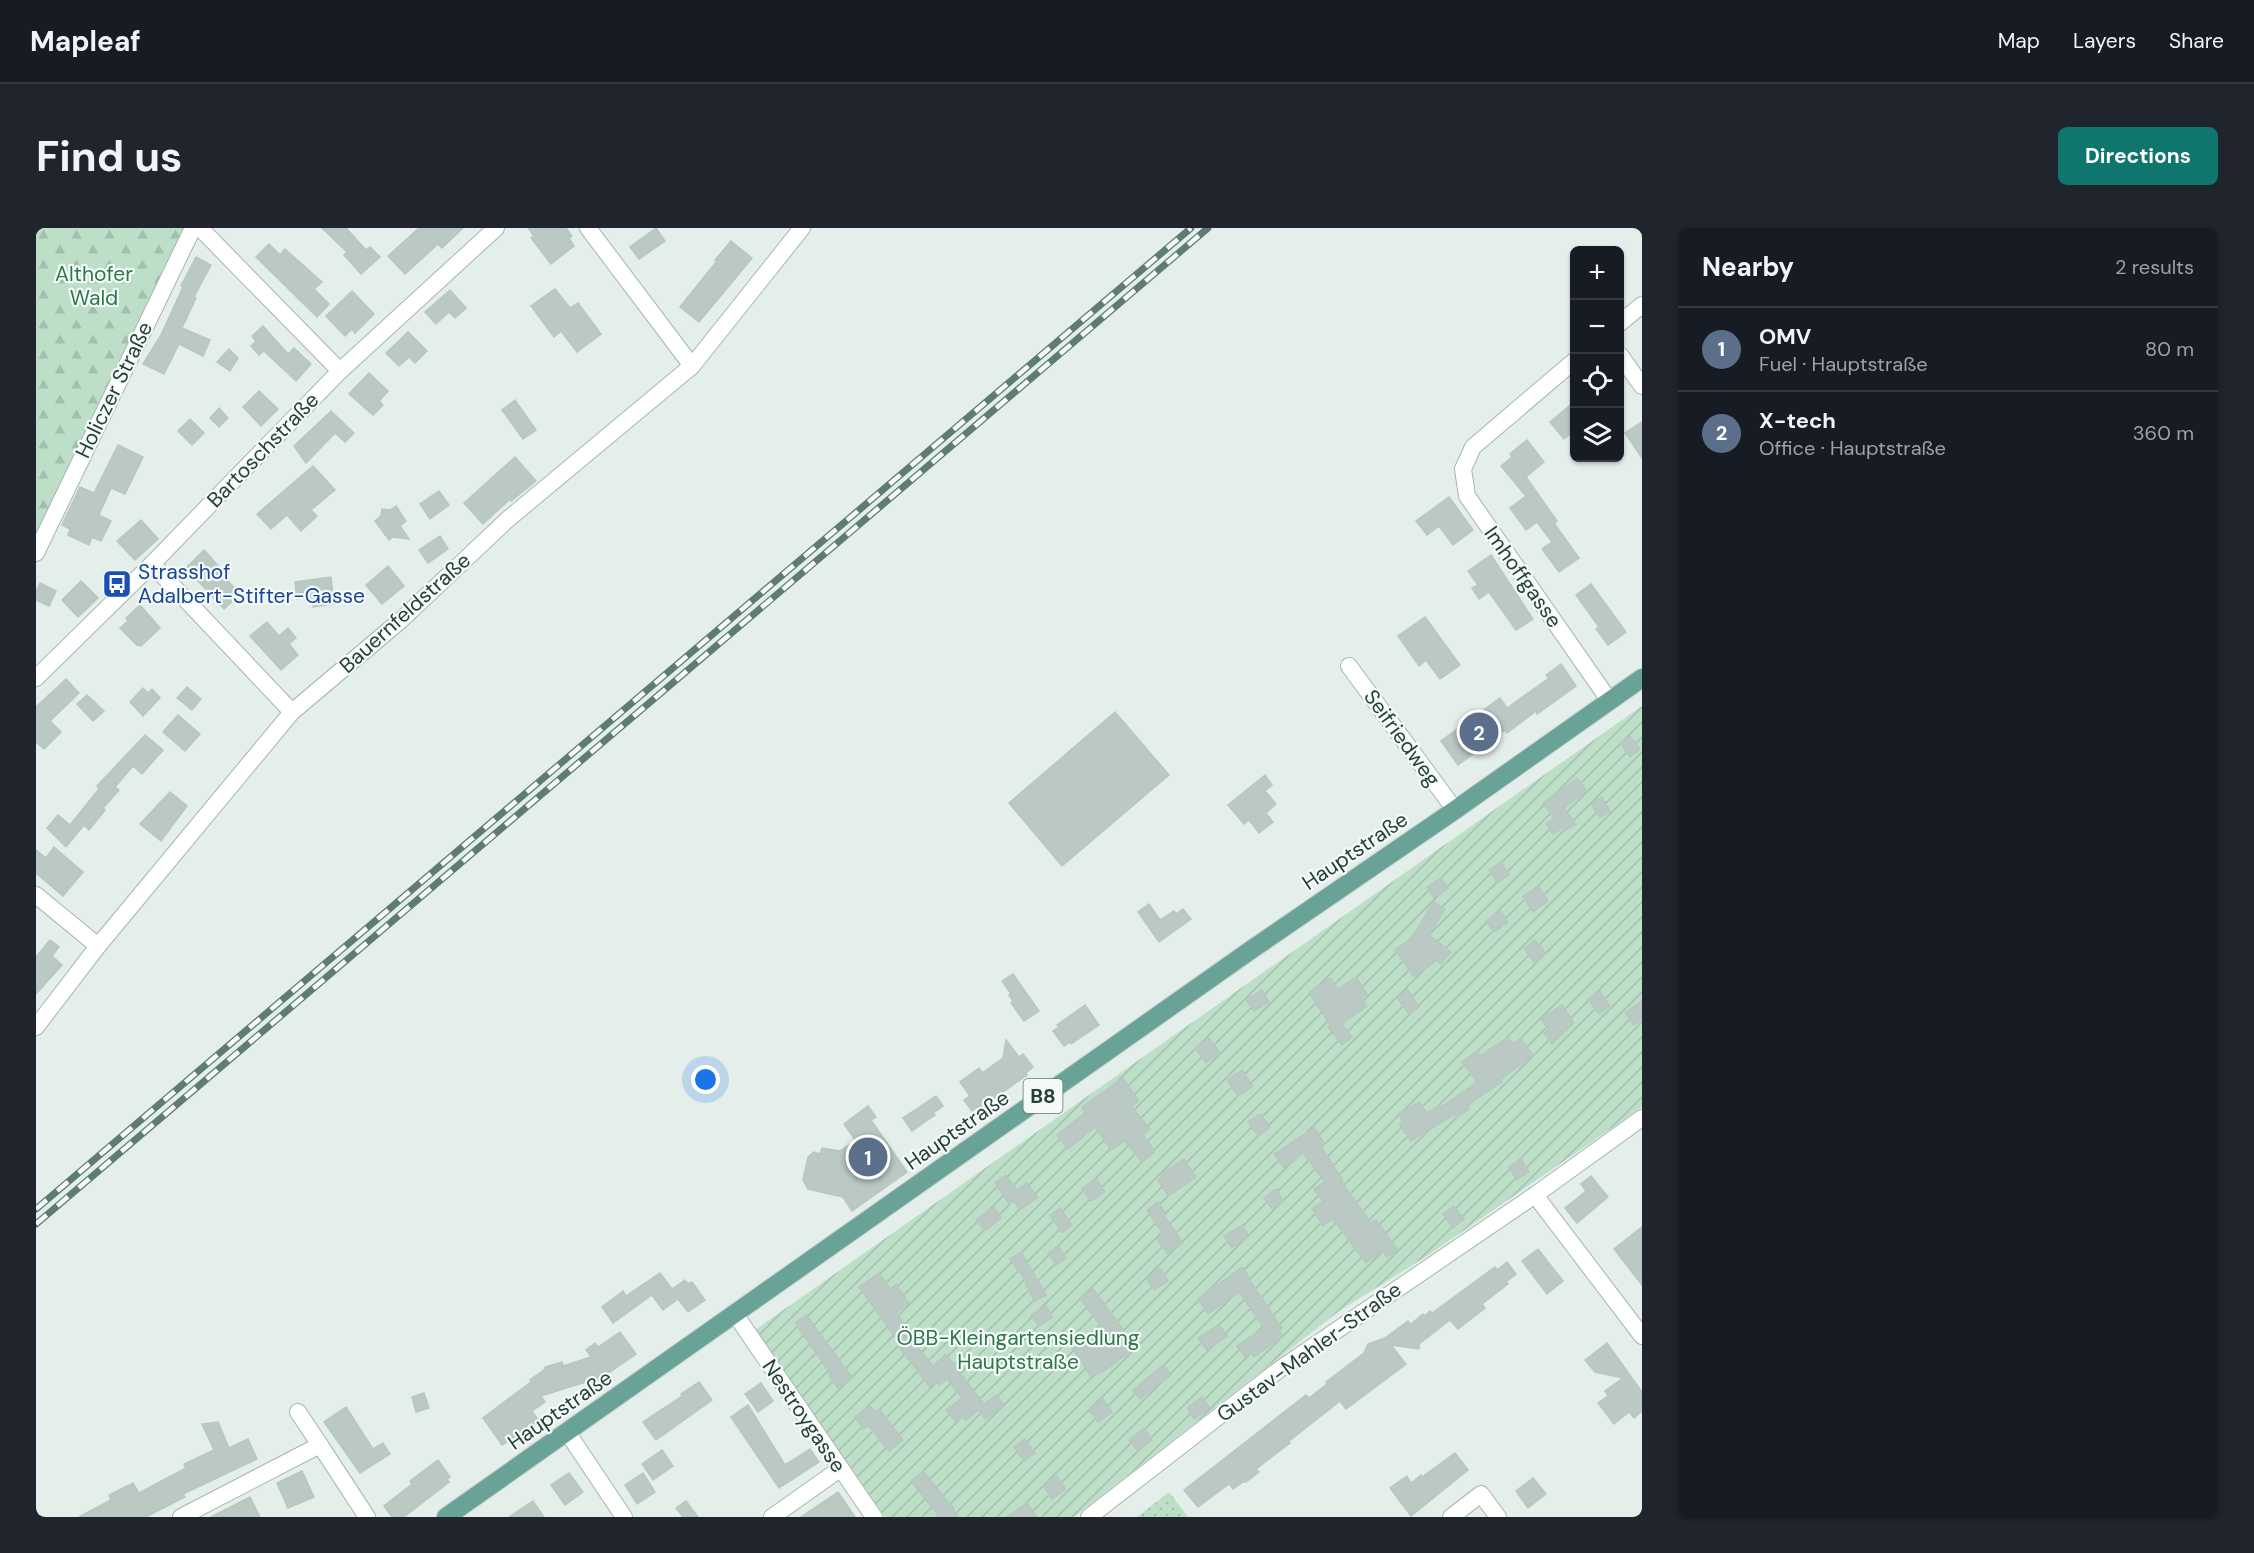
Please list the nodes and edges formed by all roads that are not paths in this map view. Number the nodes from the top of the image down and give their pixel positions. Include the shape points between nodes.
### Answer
1 (193, 228) edge
2 (200, 228) edge
3 (496, 228) edge
4 (588, 228) edge
5 (802, 228) edge
6 (1642, 305) edge
7 (1624, 320) edge
8 (1624, 361) edge
9 (1570, 365) edge
10 (692, 366) junction
11 (340, 371) junction
12 (1642, 386) edge
13 (36, 553) edge
14 (152, 564) junction
15 (1349, 666) dead end
16 (36, 678) edge
17 (1642, 678) edge
18 (1609, 700) junction
19 (292, 712) junction
20 (1455, 810) junction
21 (36, 895) edge
22 (98, 946) junction
23 (36, 1027) edge
24 (1642, 1118) edge
25 (1535, 1195) junction
26 (735, 1314) junction
27 (1642, 1336) edge
28 (298, 1412) dead end
29 (567, 1432) junction
30 (320, 1445) junction
31 (840, 1469) junction
32 (181, 1517) edge
33 (367, 1517) edge
34 (446, 1517) edge
35 (624, 1517) edge
36 (772, 1517) edge
37 (874, 1517) edge
38 (1089, 1517) edge
39 (1451, 1517) edge
40 (1498, 1517) edge

1 - 13 street, Holiczer Straße
2 - 11 street
3 - 11 street, Bartoschstraße
4 - 10 street
5 - 10 street, Bauernfeldstraße
6 - 7 street
8 - 12 street
9 - 18 street, Imhoffgasse via 1473,447 1463,469 1467,496
10 - 19 street, Bauernfeldstraße via 507,520 401,620
11 - 14 street, Bartoschstraße
14 - 16 street, Bartoschstraße
14 - 19 street
15 - 20 street, Seifriedweg
17 - 18 main road, Hauptstraße / B8
18 - 20 main road, Hauptstraße / B8
19 - 22 street, Bauernfeldstraße
20 - 26 main road, Hauptstraße / B8
21 - 22 street
22 - 23 street, Bauernfeldstraße
24 - 25 street, Gustav-Mahler-Straße
25 - 27 street
25 - 38 street, Gustav-Mahler-Straße via 1280,1369
26 - 29 main road, Hauptstraße / B8
26 - 31 street, Nestroygasse
28 - 30 street
29 - 34 main road, Hauptstraße / B8
29 - 35 street
30 - 32 street
30 - 33 street
31 - 36 street
31 - 37 street, Nestroygasse
39 - 40 street via 1481,1494

